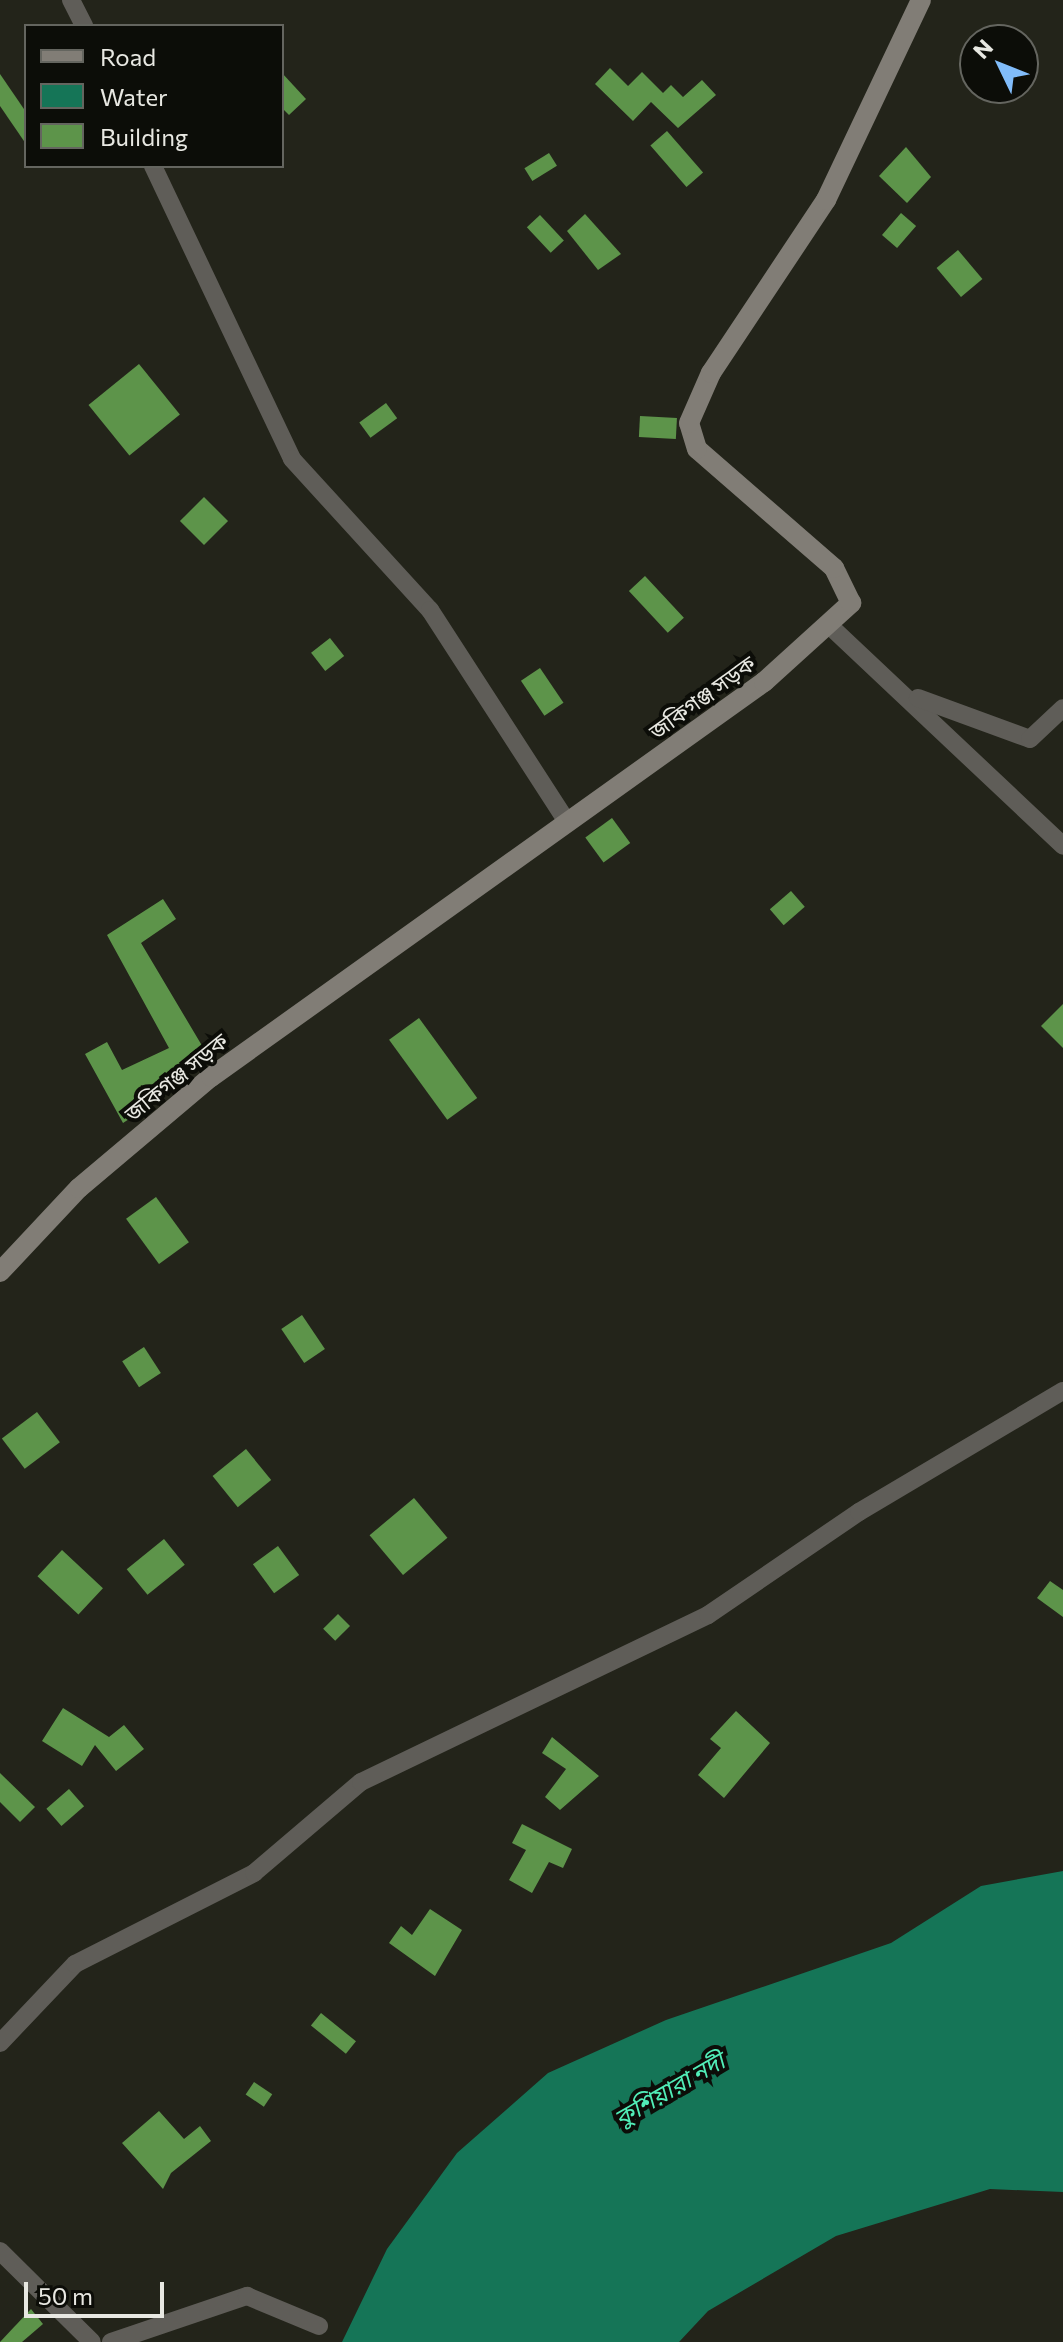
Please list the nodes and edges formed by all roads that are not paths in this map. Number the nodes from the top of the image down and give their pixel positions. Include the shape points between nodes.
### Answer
1 (71, 0) edge
2 (921, 0) edge
3 (83, 24) edge
4 (154, 168) edge
5 (834, 625) junction
6 (1063, 708) edge
7 (567, 822) junction
8 (1063, 846) edge
9 (0, 1272) edge
10 (1063, 1391) edge
11 (0, 2043) edge
12 (0, 2251) edge
13 (319, 2326) dead end
14 (92, 2342) edge
15 (111, 2342) edge

1 - 3 street
2 - 5 main road via 826,200 711,373 689,423 697,449 834,568 851,603
4 - 7 street via 292,459 430,610
5 - 6 street via 924,703 1030,739
5 - 7 main road, জকিগঞ্জ সড়ক
5 - 8 street
7 - 9 main road, জকিগঞ্জ সড়ক via 211,1077 79,1188
10 - 11 street via 859,1512 708,1615 361,1782 254,1873 75,1964
12 - 14 street
13 - 15 street via 247,2296

